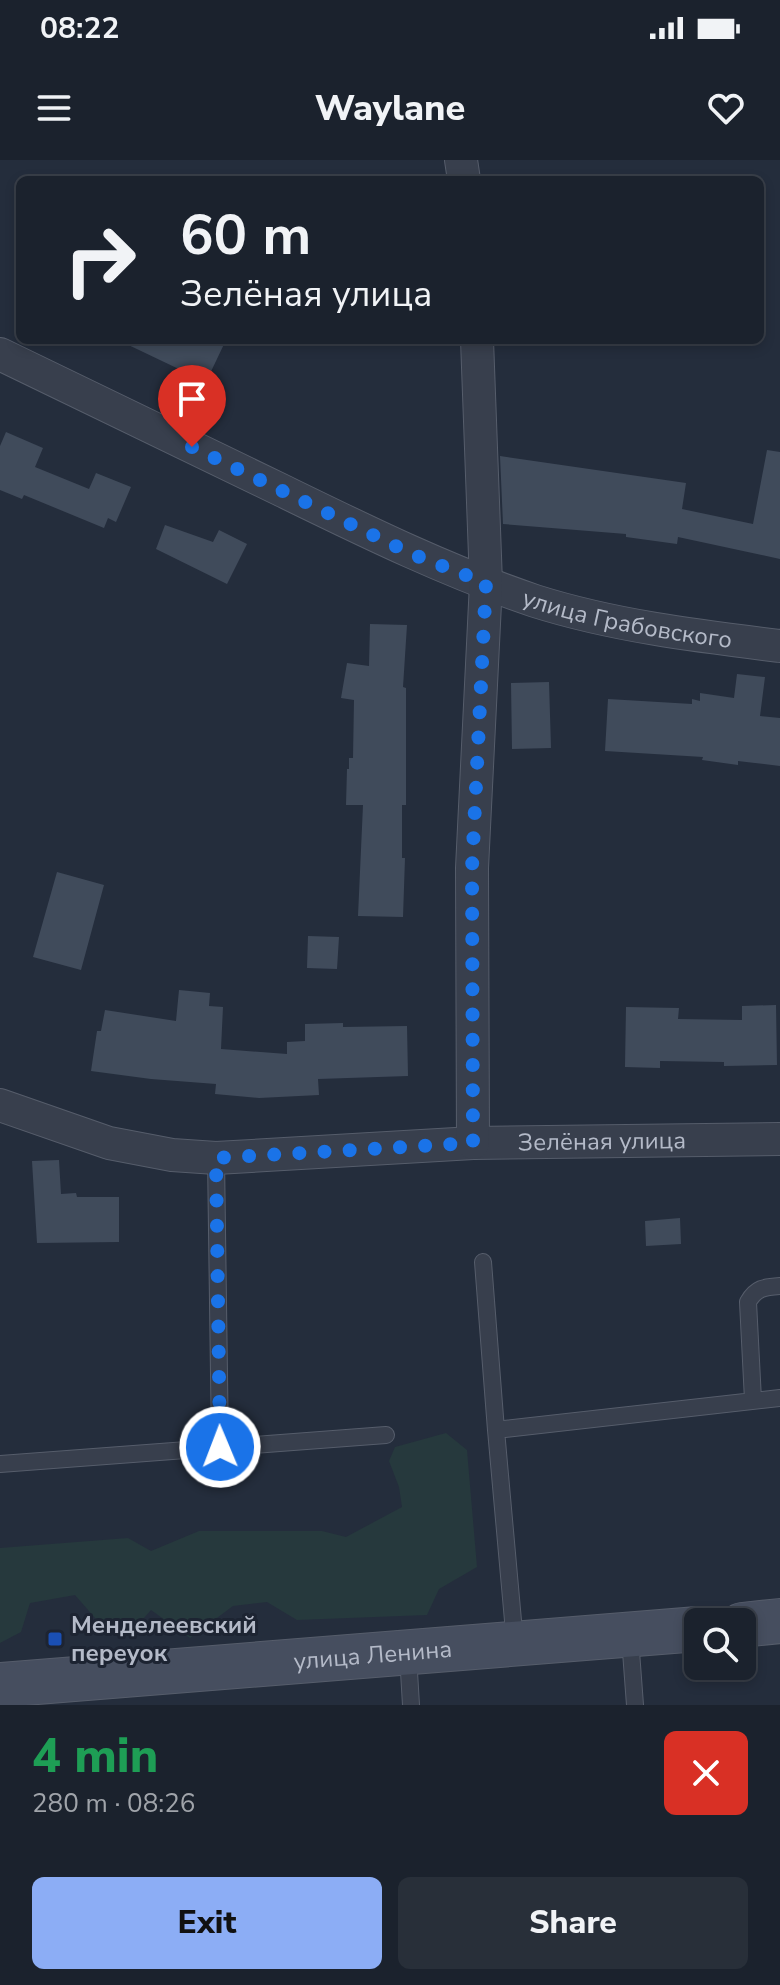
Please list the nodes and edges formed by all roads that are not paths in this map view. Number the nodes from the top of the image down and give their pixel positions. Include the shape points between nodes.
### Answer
1 (477, 344) edge
2 (0, 354) edge
3 (486, 583) junction
4 (780, 646) edge
5 (0, 1105) edge
6 (780, 1139) edge
7 (473, 1143) junction
8 (216, 1158) junction
9 (483, 1262) dead end
10 (780, 1286) edge
11 (780, 1398) edge
12 (753, 1400) junction
13 (496, 1430) junction
14 (386, 1435) dead end
15 (220, 1447) junction
16 (0, 1464) edge
17 (780, 1621) edge
18 (756, 1624) edge
19 (684, 1630) edge
20 (630, 1636) junction
21 (515, 1643) junction
22 (408, 1652) junction
23 (0, 1685) edge
24 (411, 1705) edge
25 (635, 1705) edge

1 - 3 street
2 - 3 street, улица Грабовского via 412,554
3 - 4 street, улица Грабовского via 606,619
3 - 7 street via 472,868
5 - 8 street, Зелёная улица via 109,1143
6 - 7 street, Зелёная улица
7 - 8 street, Зелёная улица
8 - 15 lane
9 - 13 lane
10 - 12 lane via 761,1287 748,1302
11 - 12 lane
12 - 13 lane
13 - 21 lane
14 - 15 lane
15 - 16 lane
17 - 18 main road
19 - 20 main road, улица Ленина
20 - 21 main road, улица Ленина
20 - 25 lane
21 - 22 main road, улица Ленина
22 - 23 main road, улица Ленина via 44,1687
22 - 24 lane

